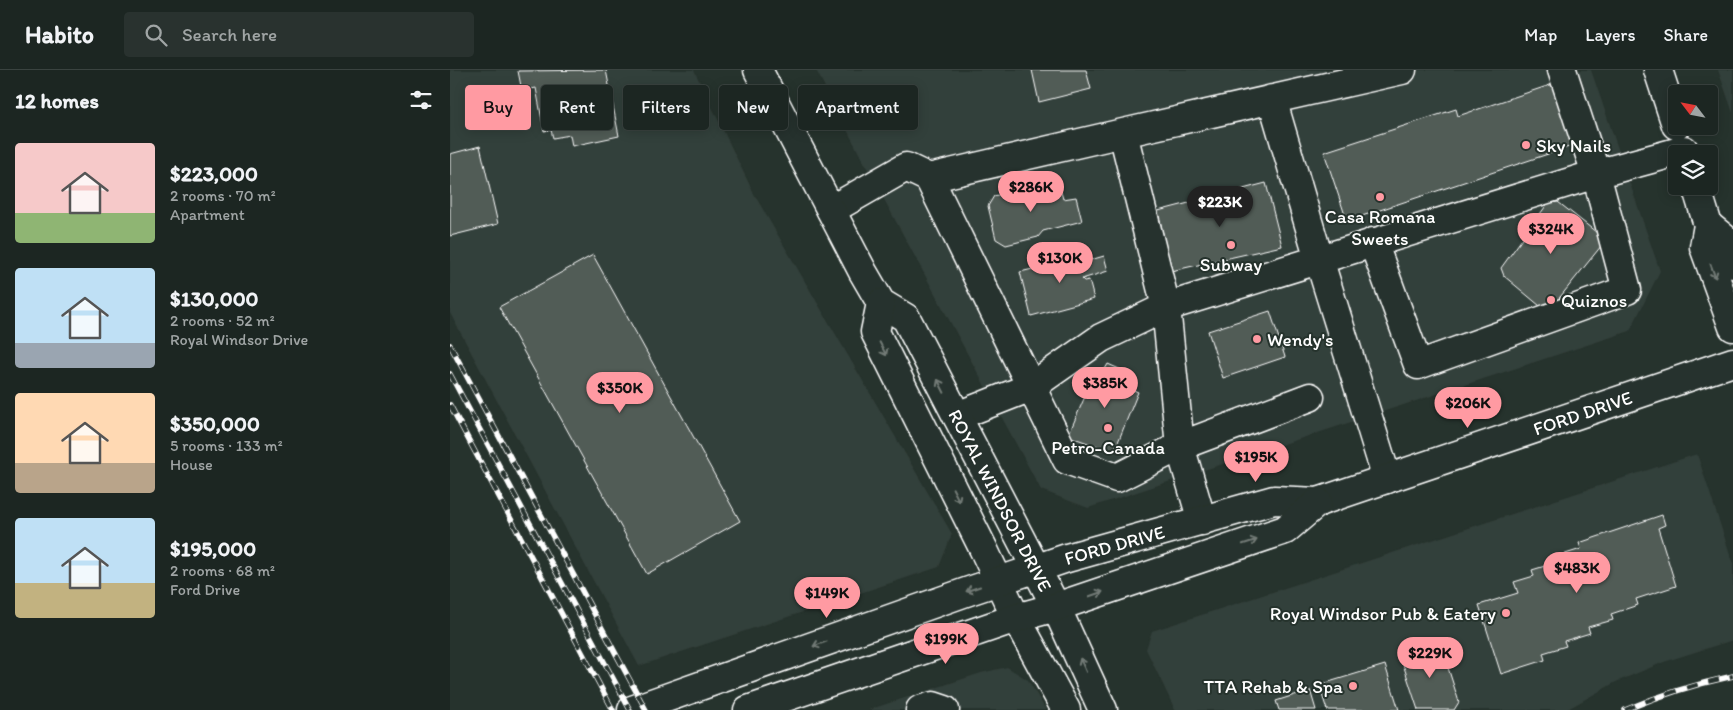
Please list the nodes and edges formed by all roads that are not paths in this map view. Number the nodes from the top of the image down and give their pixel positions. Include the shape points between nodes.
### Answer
1 (758, 70) edge
2 (1402, 70) edge
3 (1562, 70) edge
4 (1658, 70) edge
5 (1272, 100) junction
6 (1123, 133) junction
7 (1681, 139) edge
8 (1596, 174) junction
9 (929, 178) junction
10 (1699, 195) edge
11 (832, 210) junction
12 (1708, 224) junction
13 (1373, 242) junction
14 (1318, 259) junction
15 (1733, 264) edge
16 (881, 303) junction
17 (1166, 307) junction
18 (1733, 327) edge
19 (1733, 362) edge
20 (1031, 387) junction
21 (1310, 397) dead end
22 (957, 416) junction
23 (1180, 446) junction
24 (1386, 479) junction
25 (1318, 502) junction
26 (1202, 521) junction
27 (1036, 569) junction
28 (998, 580) junction
29 (1056, 607) junction
30 (1016, 618) junction
31 (632, 710) edge
32 (748, 710) edge
33 (920, 710) edge
34 (945, 710) edge
35 (1066, 710) edge
36 (1103, 710) edge

1 - 11 main road, ROYAL WINDSOR DRIVE
2 - 5 main road
3 - 8 main road
4 - 7 main road
5 - 6 main road
5 - 14 main road
6 - 9 main road
6 - 17 main road
7 - 8 main road
8 - 13 main road
8 - 13 main road via 1627,290 1418,365
9 - 11 main road via 906,167
9 - 20 main road
10 - 12 main road
11 - 16 main road, ROYAL WINDSOR DRIVE
12 - 15 main road via 1724,238
12 -> 18 main road via 1704,246
13 - 14 main road
14 - 17 main road
14 - 24 main road
22 -> 16 main road, ROYAL WINDSOR DRIVE via 906,318
16 -> 28 main road, ROYAL WINDSOR DRIVE via 875,332
17 - 20 main road via 1102,338
17 - 23 main road
19 - 24 main road, FORD DRIVE
20 - 22 main road
20 - 23 main road via 1066,460 1117,478
21 - 23 main road
22 - 27 main road, ROYAL WINDSOR DRIVE
23 - 26 main road
24 - 25 main road, FORD DRIVE
25 - 26 main road, FORD DRIVE via 1274,500
29 -> 25 main road, FORD DRIVE via 1285,530
26 - 27 main road, FORD DRIVE
27 - 28 main road, FORD DRIVE
27 - 29 main road, ROYAL WINDSOR DRIVE
28 - 30 main road, ROYAL WINDSOR DRIVE
28 -> 31 main road, FORD DRIVE
29 - 30 main road, FORD DRIVE
36 -> 29 main road, ROYAL WINDSOR DRIVE
30 - 32 main road, FORD DRIVE
30 - 35 main road, ROYAL WINDSOR DRIVE
33 - 34 main road via 933,706

